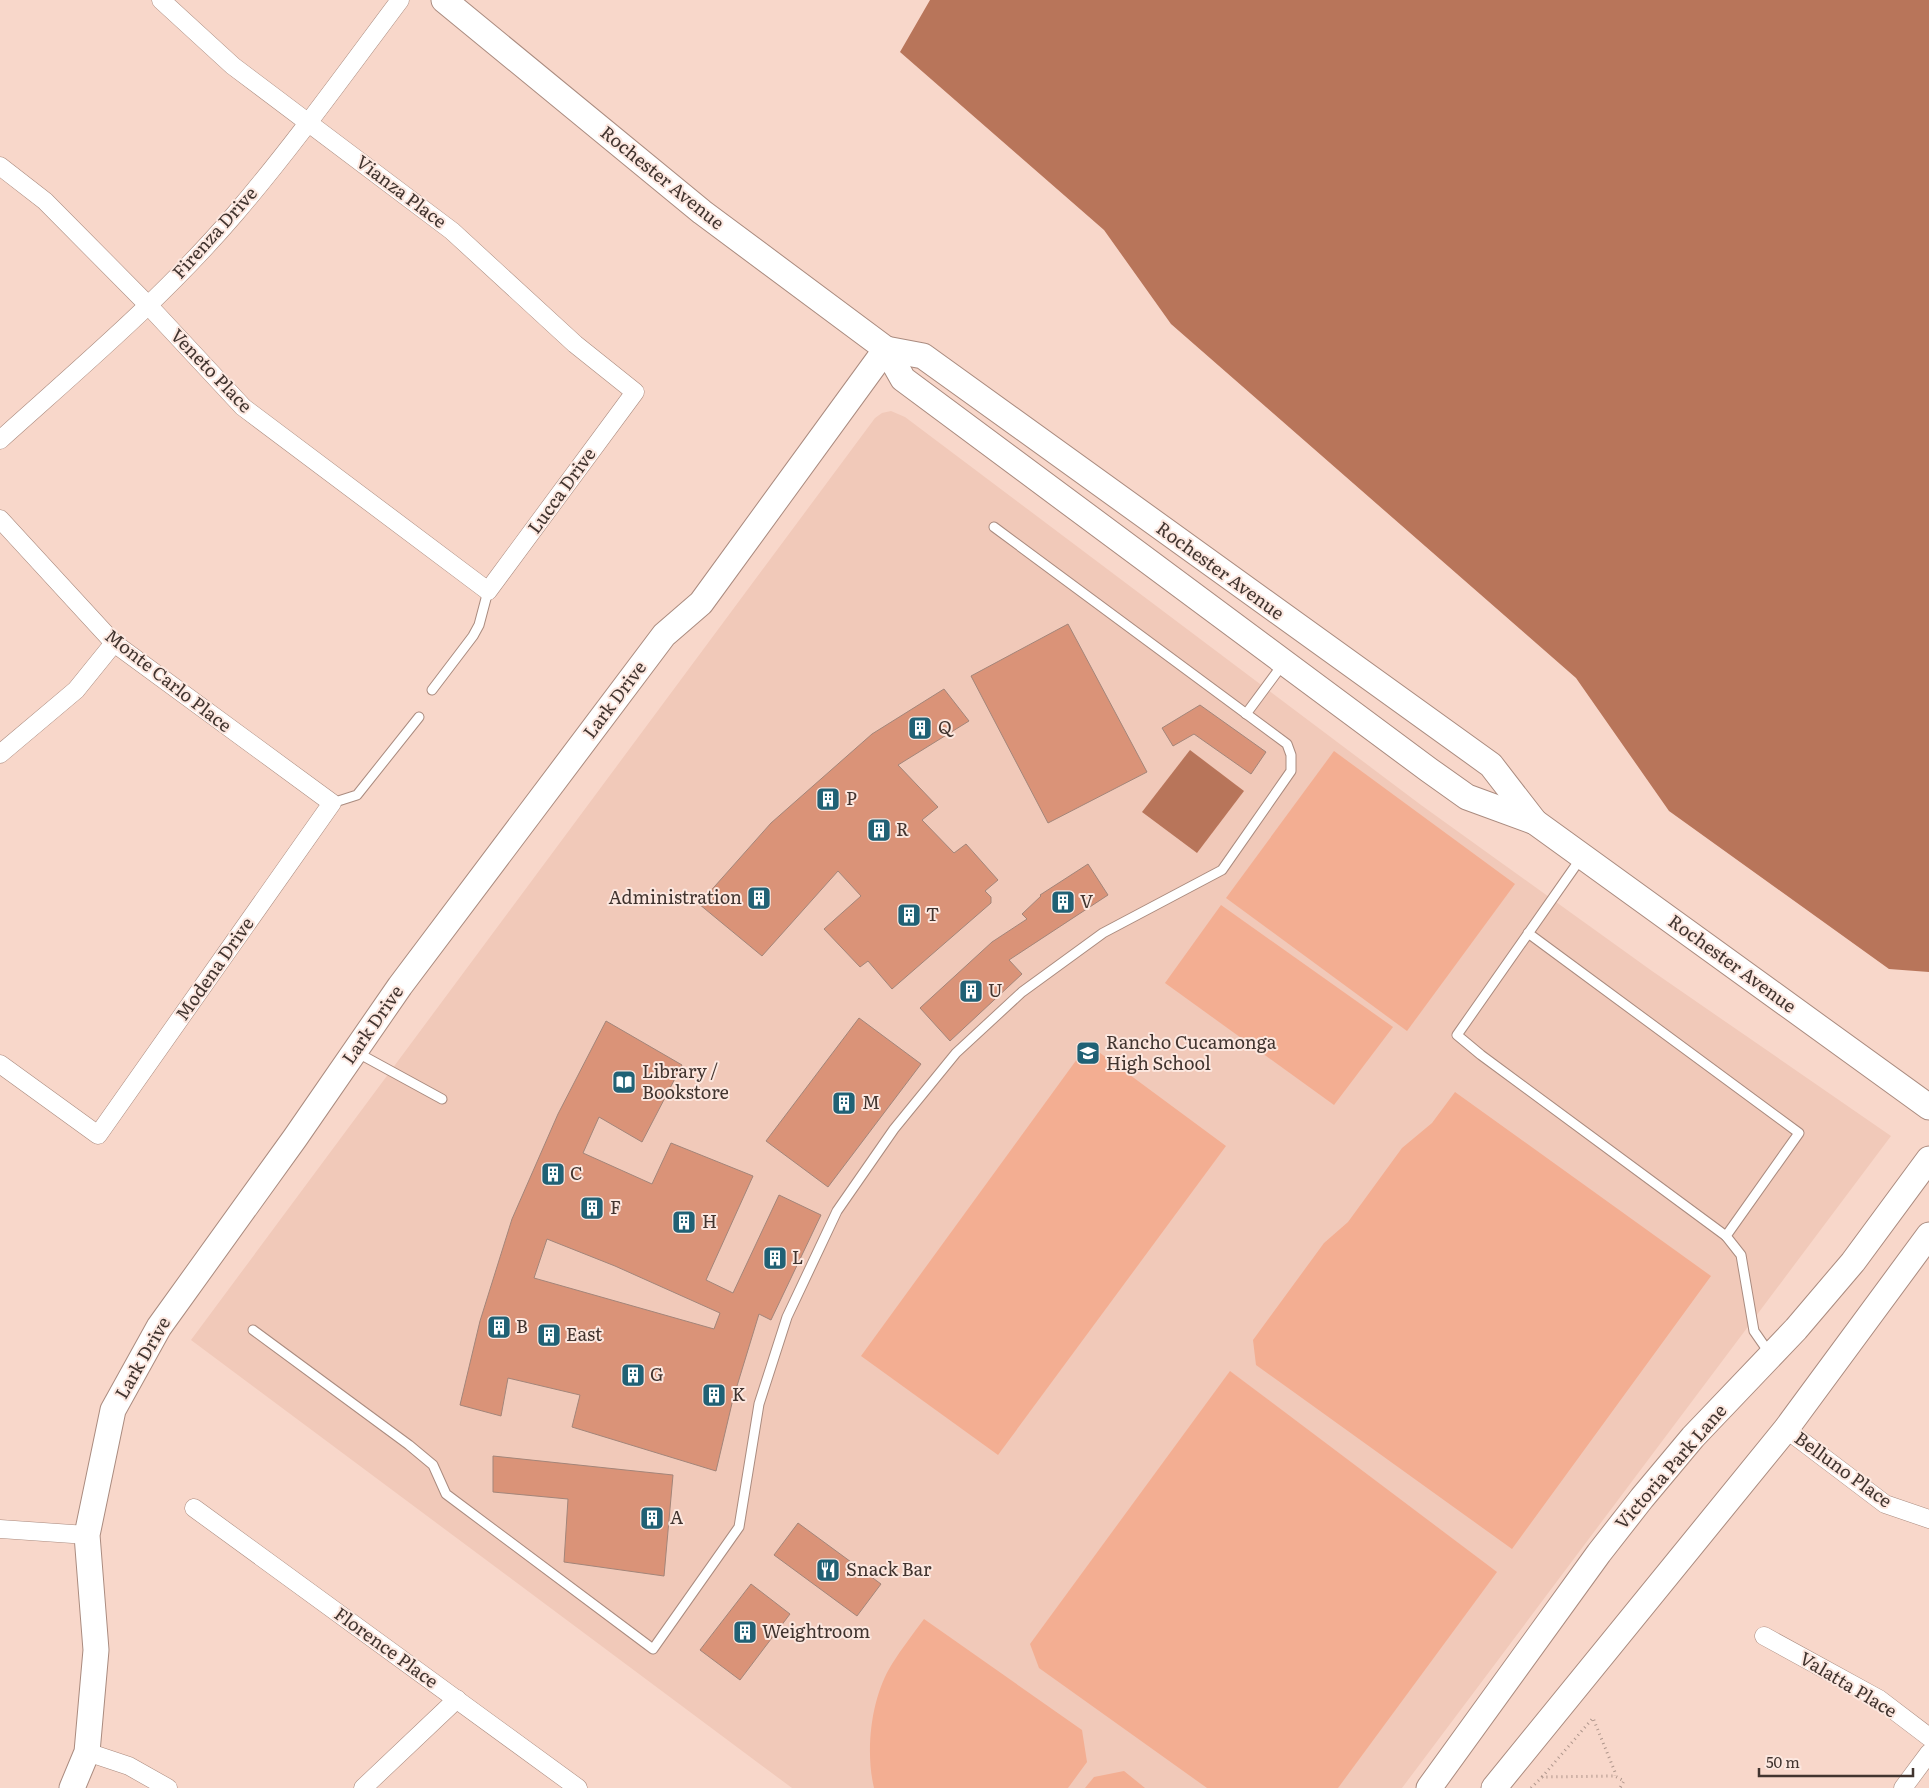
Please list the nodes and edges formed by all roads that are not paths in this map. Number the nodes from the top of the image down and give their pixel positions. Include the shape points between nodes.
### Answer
1 (161, 0) edge
2 (400, 0) edge
3 (444, 0) edge
4 (308, 121) junction
5 (0, 166) edge
6 (149, 306) junction
7 (886, 349) junction
8 (635, 392) joint
9 (0, 440) edge
10 (0, 518) edge
11 (994, 527) dead end
12 (488, 591) junction
13 (114, 643) junction
14 (1284, 662) junction
15 (432, 690) dead end
16 (1246, 714) junction
17 (419, 717) dead end
18 (0, 754) edge
19 (332, 803) junction
20 (1535, 822) junction
21 (1582, 856) junction
22 (1528, 933) junction
23 (355, 1051) junction
24 (0, 1064) edge
25 (442, 1099) dead end
26 (1929, 1107) edge
27 (1929, 1159) edge
28 (1929, 1235) edge
29 (1726, 1236) junction
30 (253, 1330) dead end
31 (1771, 1356) junction
32 (1786, 1428) junction
33 (194, 1508) dead end
34 (1929, 1519) edge
35 (0, 1530) edge
36 (88, 1535) junction
37 (1764, 1636) dead end
38 (457, 1699) junction
39 (1929, 1737) edge
40 (87, 1752) junction
41 (1929, 1752) edge
42 (72, 1788) edge
43 (168, 1788) edge
44 (363, 1788) edge
45 (578, 1788) edge
46 (1429, 1788) edge
47 (1494, 1788) edge
48 (1903, 1788) edge

1 - 4 street, Vianza Place via 234,66
2 - 4 street, Firenza Drive
3 - 7 street, Rochester Avenue via 702,212
4 - 6 street, Firenza Drive via 235,214
4 - 8 street, Vianza Place via 452,231 575,344
5 - 6 street, Veneto Place via 45,201
6 - 9 street, Firenza Drive
6 - 12 street, Veneto Place via 243,407
7 - 14 street, Rochester Avenue via 905,380
7 - 20 street, Rochester Avenue via 923,356 1490,765
7 - 23 street, Lark Drive via 701,603 664,635 400,986
8 - 12 street, Lucca Drive
10 - 13 street, Monte Carlo Place
11 - 16 lane
12 - 15 lane via 473,636
13 - 18 street via 76,690
13 - 19 street, Monte Carlo Place
14 - 16 lane
14 - 20 street, Rochester Avenue via 1467,796
16 - 30 lane via 1287,744 1291,755 1290,771 1222,870 1103,933 1022,992 948,1063 894,1129 837,1211 787,1317 759,1404 739,1527 653,1648 446,1494 433,1465
17 - 19 lane via 357,795
19 - 24 street, Modena Drive via 98,1135
20 - 21 street, Rochester Avenue
21 - 22 lane
21 - 26 street, Rochester Avenue
22 - 29 lane via 1457,1035
22 - 29 lane via 1799,1133
23 - 25 lane
23 - 36 street, Lark Drive via 158,1327 113,1410
27 - 31 street, Victoria Park Lane via 1853,1262
28 - 32 street
29 - 31 lane via 1741,1255 1754,1331
31 - 46 street, Victoria Park Lane via 1693,1437 1642,1498
32 - 34 street, Belluno Place via 1885,1504
32 - 47 street
33 - 38 street, Florence Place
35 - 36 street
36 - 40 street, Lark Drive via 96,1650
37 - 39 street, Valatta Place via 1878,1699
38 - 44 street
38 - 45 street, Florence Place
40 - 42 street, Lark Drive
40 - 43 street via 129,1766
41 - 48 street

